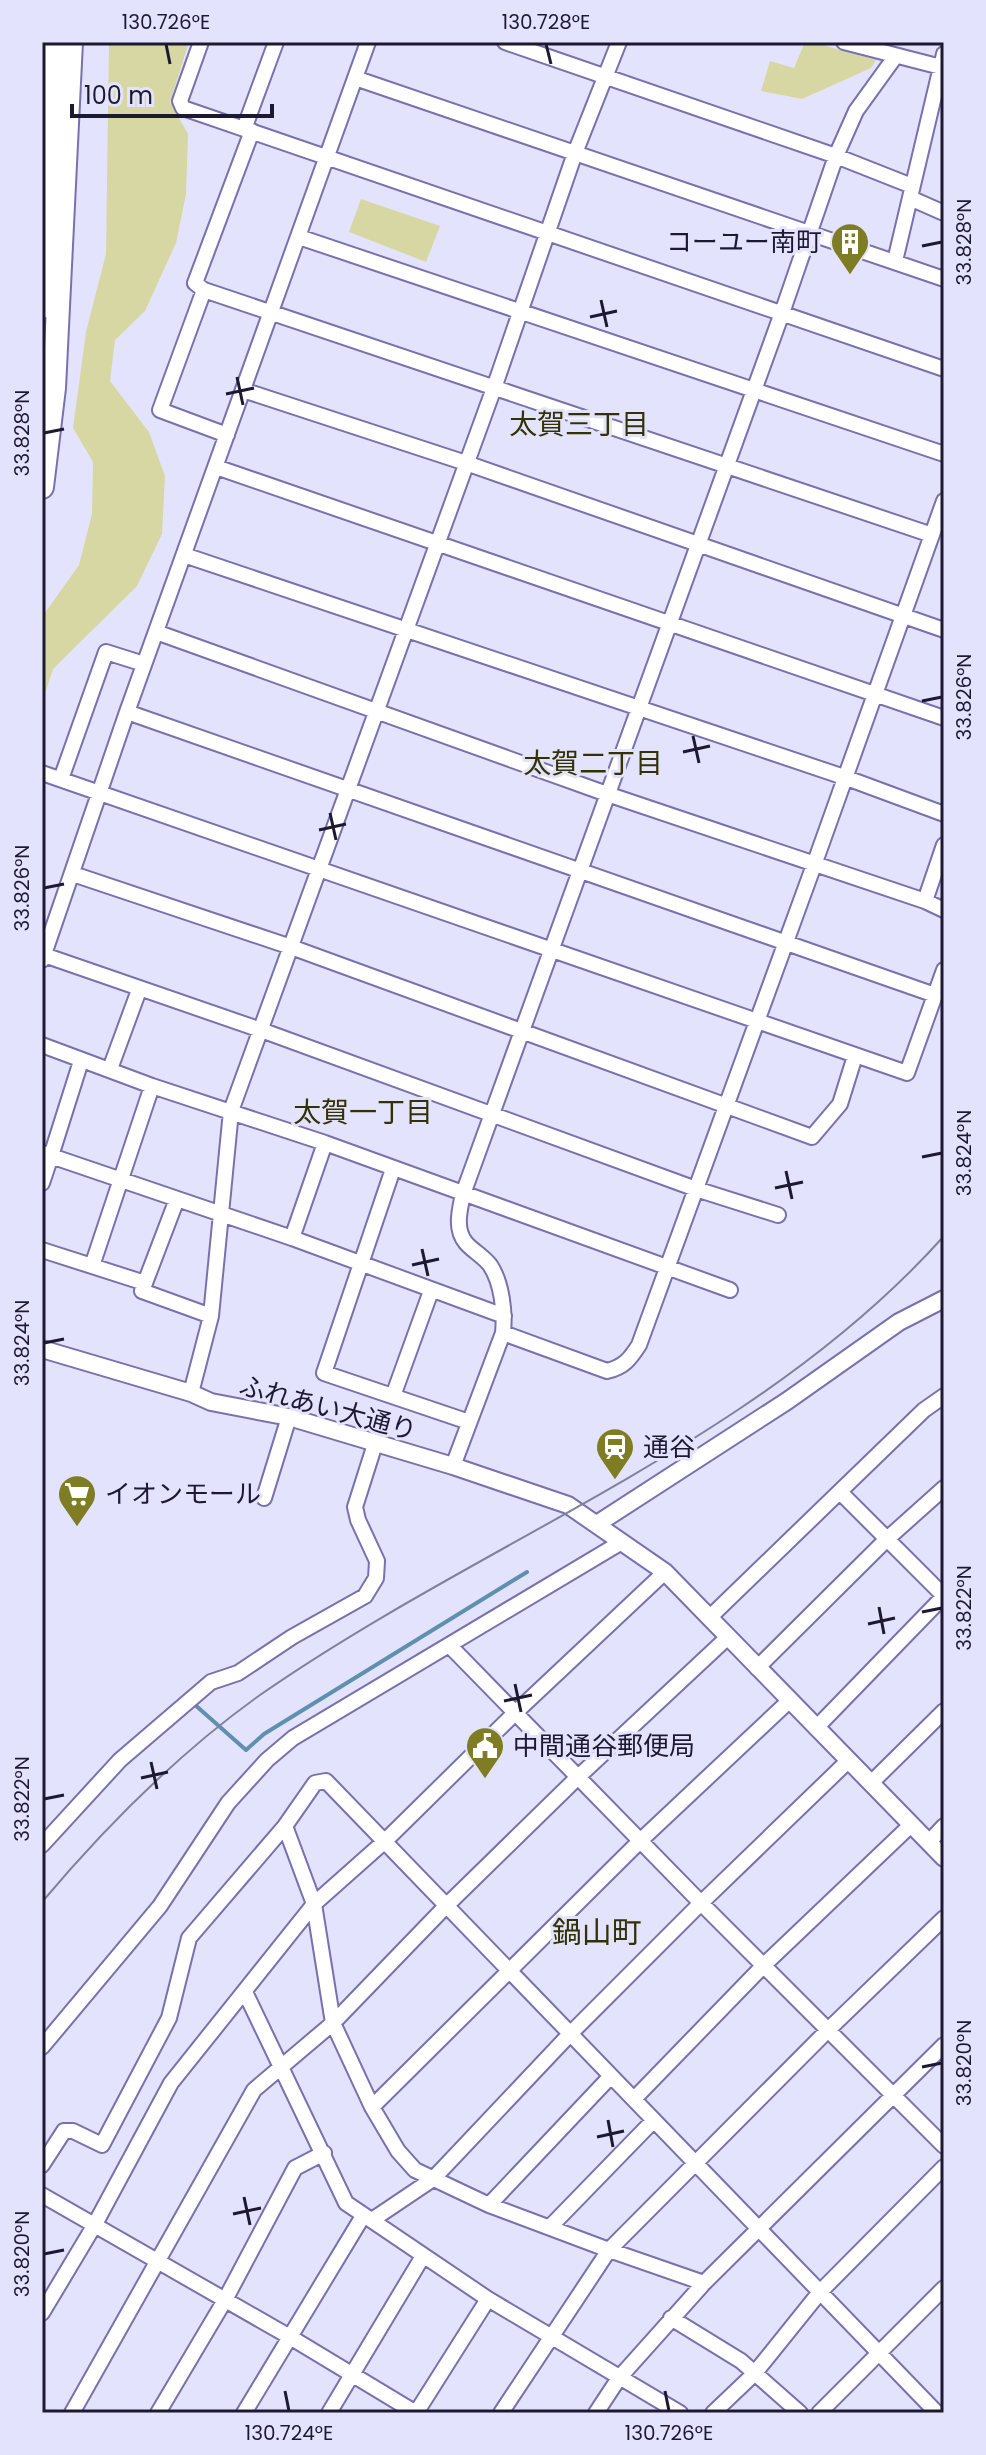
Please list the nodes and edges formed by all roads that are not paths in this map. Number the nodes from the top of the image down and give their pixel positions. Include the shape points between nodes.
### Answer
1 (55, 42) edge
2 (71, 42) edge
3 (201, 42) edge
4 (276, 42) edge
5 (368, 42) edge
6 (505, 42) edge
7 (619, 42) edge
8 (844, 42) edge
9 (895, 57) junction
10 (942, 61) edge
11 (605, 77) junction
12 (355, 78) junction
13 (248, 130) junction
14 (575, 153) junction
15 (836, 156) junction
16 (327, 157) junction
17 (911, 192) junction
18 (944, 213) edge
19 (809, 233) junction
20 (549, 234) junction
21 (299, 237) junction
22 (895, 261) junction
23 (944, 279) edge
24 (204, 290) junction
25 (42, 307) edge
26 (522, 310) junction
27 (272, 311) junction
28 (782, 313) junction
29 (944, 369) edge
30 (494, 388) junction
31 (753, 388) junction
32 (243, 390) junction
33 (227, 435) junction
34 (944, 454) edge
35 (466, 463) junction
36 (216, 467) junction
37 (725, 467) junction
38 (42, 487) edge
39 (944, 501) edge
40 (932, 535) junction
41 (438, 542) junction
42 (697, 546) junction
43 (184, 555) junction
44 (903, 614) junction
45 (670, 622) junction
46 (406, 629) junction
47 (944, 630) edge
48 (156, 632) junction
49 (144, 664) junction
50 (874, 694) junction
51 (637, 708) junction
52 (376, 711) junction
53 (127, 712) junction
54 (944, 718) edge
55 (42, 773) edge
56 (844, 777) junction
57 (61, 779) junction
58 (350, 788) junction
59 (100, 791) junction
60 (607, 794) junction
61 (944, 814) edge
62 (944, 845) edge
63 (814, 865) junction
64 (321, 869) junction
65 (579, 872) junction
66 (73, 874) junction
67 (925, 901) junction
68 (944, 910) edge
69 (786, 942) junction
70 (291, 947) junction
71 (550, 949) junction
72 (43, 957) edge
73 (944, 970) edge
74 (139, 990) junction
75 (935, 995) junction
76 (756, 1022) junction
77 (261, 1030) junction
78 (521, 1030) junction
79 (42, 1045) edge
80 (855, 1056) junction
81 (81, 1061) junction
82 (110, 1069) junction
83 (152, 1086) junction
84 (726, 1105) junction
85 (231, 1111) junction
86 (491, 1115) junction
87 (325, 1143) junction
88 (46, 1154) edge
89 (393, 1169) junction
90 (120, 1179) junction
91 (42, 1183) edge
92 (696, 1189) junction
93 (463, 1194) junction
94 (177, 1199) junction
95 (222, 1215) junction
96 (778, 1215) dead end
97 (292, 1238) junction
98 (42, 1250) edge
99 (359, 1264) junction
100 (92, 1266) junction
101 (666, 1268) junction
102 (145, 1283) junction
103 (730, 1290) dead end
104 (431, 1291) junction
105 (944, 1299) edge
106 (211, 1316) junction
107 (504, 1316) junction
108 (503, 1333) junction
109 (42, 1349) edge
110 (191, 1393) junction
111 (393, 1396) junction
112 (944, 1396) edge
113 (289, 1417) junction
114 (469, 1422) junction
115 (375, 1444) junction
116 (453, 1466) junction
117 (944, 1488) edge
118 (840, 1492) junction
119 (264, 1498) dead end
120 (597, 1524) junction
121 (887, 1539) junction
122 (620, 1543) junction
123 (665, 1572) junction
124 (944, 1596) edge
125 (709, 1618) junction
126 (728, 1637) junction
127 (449, 1645) junction
128 (757, 1668) junction
129 (789, 1701) junction
130 (944, 1711) edge
131 (515, 1713) junction
132 (816, 1728) junction
133 (848, 1761) junction
134 (578, 1777) junction
135 (871, 1783) junction
136 (911, 1825) junction
137 (285, 1826) junction
138 (944, 1826) edge
139 (385, 1841) junction
140 (640, 1841) junction
141 (929, 1842) junction
142 (42, 1845) edge
143 (944, 1858) edge
144 (701, 1903) junction
145 (314, 1904) junction
146 (446, 1906) junction
147 (944, 1918) edge
148 (763, 1966) junction
149 (508, 1970) junction
150 (245, 1992) junction
151 (333, 2023) junction
152 (829, 2029) junction
153 (570, 2034) junction
154 (944, 2045) edge
155 (42, 2047) edge
156 (282, 2069) junction
157 (611, 2076) junction
158 (893, 2095) junction
159 (634, 2099) junction
160 (372, 2107) junction
161 (654, 2120) junction
162 (944, 2146) edge
163 (324, 2153) junction
164 (696, 2164) junction
165 (42, 2165) edge
166 (944, 2167) edge
167 (433, 2179) junction
168 (42, 2195) edge
169 (489, 2205) junction
170 (367, 2218) junction
171 (94, 2226) junction
172 (550, 2227) junction
173 (758, 2227) junction
174 (609, 2250) junction
175 (423, 2256) junction
176 (159, 2262) junction
177 (704, 2283) junction
178 (944, 2288) edge
179 (820, 2292) junction
180 (488, 2299) junction
181 (225, 2300) junction
182 (42, 2313) edge
183 (671, 2318) junction
184 (290, 2337) junction
185 (549, 2337) junction
186 (880, 2353) junction
187 (754, 2374) junction
188 (351, 2375) junction
189 (619, 2378) junction
190 (72, 2413) edge
191 (158, 2413) edge
192 (244, 2413) edge
193 (329, 2413) edge
194 (416, 2413) edge
195 (501, 2413) edge
196 (596, 2413) edge
197 (680, 2413) edge
198 (713, 2413) edge
199 (800, 2413) edge
200 (819, 2413) edge
201 (937, 2413) edge

1 - 25 main road
2 - 38 main road via 54,388
3 - 13 street via 180,101 183,108
4 - 13 street
5 - 12 street
6 - 11 street
7 - 11 street
8 - 9 street
9 - 10 street
9 - 15 street via 856,111
10 - 17 street
11 - 14 street
11 - 15 street
12 - 14 street
12 - 16 street
13 - 16 street
13 - 24 street via 195,283
14 - 19 street
14 - 20 street
15 - 17 street
15 - 19 street
16 - 20 street
16 - 21 street
17 - 18 street
17 - 22 street
19 - 22 street
19 - 28 street
20 - 26 street
20 - 28 street
21 - 26 street
21 - 27 street
22 - 23 street
24 - 27 street
24 - 33 street via 160,410
26 - 30 street
26 - 31 street
27 - 30 street
27 - 32 street
28 - 29 street
28 - 31 street
30 - 35 street
30 - 37 street
31 - 34 street
31 - 37 street
32 - 33 street
32 - 35 street
33 - 36 street
35 - 41 street
35 - 42 street
36 - 41 street
36 - 43 street
37 - 40 street
37 - 42 street
39 - 40 street
40 - 44 street
41 - 45 street
41 - 46 street
42 - 44 street
42 - 45 street
43 - 46 street
43 - 48 street
44 - 47 street
44 - 50 street
45 - 50 street
45 - 51 street
46 - 51 street
46 - 52 street
48 - 49 street
48 - 52 street
49 - 53 street
49 - 57 street via 106,652
50 - 54 street
50 - 56 street
51 - 56 street
51 - 60 street
52 - 58 street
52 - 60 street
53 - 58 street
53 - 59 street
55 - 57 street
56 - 61 street
56 - 63 street
57 - 59 street
58 - 64 street
58 - 65 street
59 - 64 street
59 - 66 street
60 - 63 street
60 - 65 street
62 - 67 street
63 - 67 street
63 - 69 street
64 - 70 street
64 - 71 street
65 - 69 street
65 - 71 street
66 - 70 street
66 - 72 street
67 - 68 street
69 - 75 street
69 - 76 street
70 - 77 street
70 - 78 street
71 - 76 street
71 - 78 street
72 - 74 street
73 - 75 street
74 - 77 street
74 - 82 street
75 - 80 street via 907,1073
76 - 80 street
76 - 84 street
77 - 85 street
77 - 86 street
78 - 84 street
78 - 86 street
79 - 81 street
80 - 84 street via 840,1104 812,1137
81 - 82 street
81 - 88 street
82 - 83 street
83 - 85 street
83 - 90 street
84 - 92 street
85 - 87 street
85 - 95 street
86 - 92 street
86 - 93 street
87 - 89 street
87 - 97 street
88 - 90 street
88 - 91 street
89 - 93 street
89 - 99 street
90 - 94 street
90 - 100 street
92 - 96 street
92 - 101 street
93 - 101 street
93 - 107 street via 458,1222 465,1242 491,1266
94 - 95 street
94 - 102 street
95 - 97 street
95 - 106 street
97 - 99 street
98 - 100 street
99 - 104 street
99 - 111 street via 324,1373
100 - 102 street
101 - 103 street
101 - 108 street via 639,1345 620,1368 607,1371
102 - 106 street via 142,1291
104 - 107 street
104 - 111 street
105 - 120 street via 899,1322
106 - 110 street
107 - 108 street
108 - 114 street
109 - 110 street, ふれあい大通り
110 - 113 street, ふれあい大通り
111 - 114 street
112 - 118 street
113 - 115 street, ふれあい大通り
113 - 119 street
114 - 116 street
115 - 116 street, ふれあい大通り
115 - 142 street via 355,1507 377,1561 376,1578 365,1596 238,1673 211,1682 120,1760
116 - 120 street, ふれあい大通り via 568,1505
117 - 121 street
118 - 121 street
118 - 125 street
120 - 122 street, ふれあい大通り
121 - 124 street
121 - 128 street
122 - 123 street, ふれあい大通り
122 - 127 street
123 - 125 street, ふれあい大通り
123 - 131 street
124 - 132 street
125 - 126 street, ふれあい大通り
126 - 128 street, ふれあい大通り
126 - 134 street
127 - 131 street
127 - 155 street via 293,1738 267,1760 228,1803 160,1906
128 - 129 street, ふれあい大通り
129 - 132 street, ふれあい大通り
129 - 140 street
130 - 135 street
131 - 134 street
131 - 139 street
132 - 133 street, ふれあい大通り
133 - 135 street, ふれあい大通り
133 - 144 street
134 - 140 street
134 - 146 street
135 - 136 street, ふれあい大通り
136 - 141 street, ふれあい大通り
136 - 148 street
137 - 139 street via 315,1783 326,1781
137 - 145 street
137 - 165 street via 189,1938 169,2018 102,2145 64,2131
138 - 141 street
139 - 145 street
139 - 146 street
140 - 144 street
140 - 149 street
141 - 143 street, ふれあい大通り
144 - 148 street
144 - 153 street
145 - 150 street
145 - 151 street
146 - 149 street
146 - 151 street
147 - 152 street
148 - 152 street
148 - 159 street
149 - 153 street
149 - 160 street
150 - 156 street
150 - 171 street via 171,2083
151 - 156 street
151 - 160 street
152 - 158 street
152 - 164 street
153 - 157 street
153 - 167 street
154 - 158 street
156 - 163 street
156 - 176 street via 254,2090
157 - 159 street
157 - 169 street
158 - 162 street
158 - 173 street
159 - 161 street
160 - 167 street via 398,2151 415,2170
161 - 164 street
161 - 172 street
163 - 170 street via 346,2203
163 - 181 street via 295,2168
164 - 173 street
164 - 174 street
166 - 179 street
167 - 169 street
167 - 170 street
168 - 171 street
169 - 172 street
170 - 175 street
170 - 184 street
171 - 176 street
171 - 182 street
172 - 174 street
173 - 177 street
173 - 179 street
174 - 177 street
174 - 185 street
175 - 180 street
175 - 188 street
176 - 181 street
176 - 190 street
177 - 183 street
178 - 186 street
179 - 186 street
179 - 187 street
180 - 185 street
180 - 194 street
181 - 184 street
181 - 191 street
183 - 187 street
183 - 189 street
184 - 188 street
184 - 192 street
185 - 189 street
185 - 195 street
186 - 200 street
186 - 201 street
187 - 198 street
187 - 199 street
188 - 193 street
188 - 194 street
189 - 196 street
189 - 197 street

